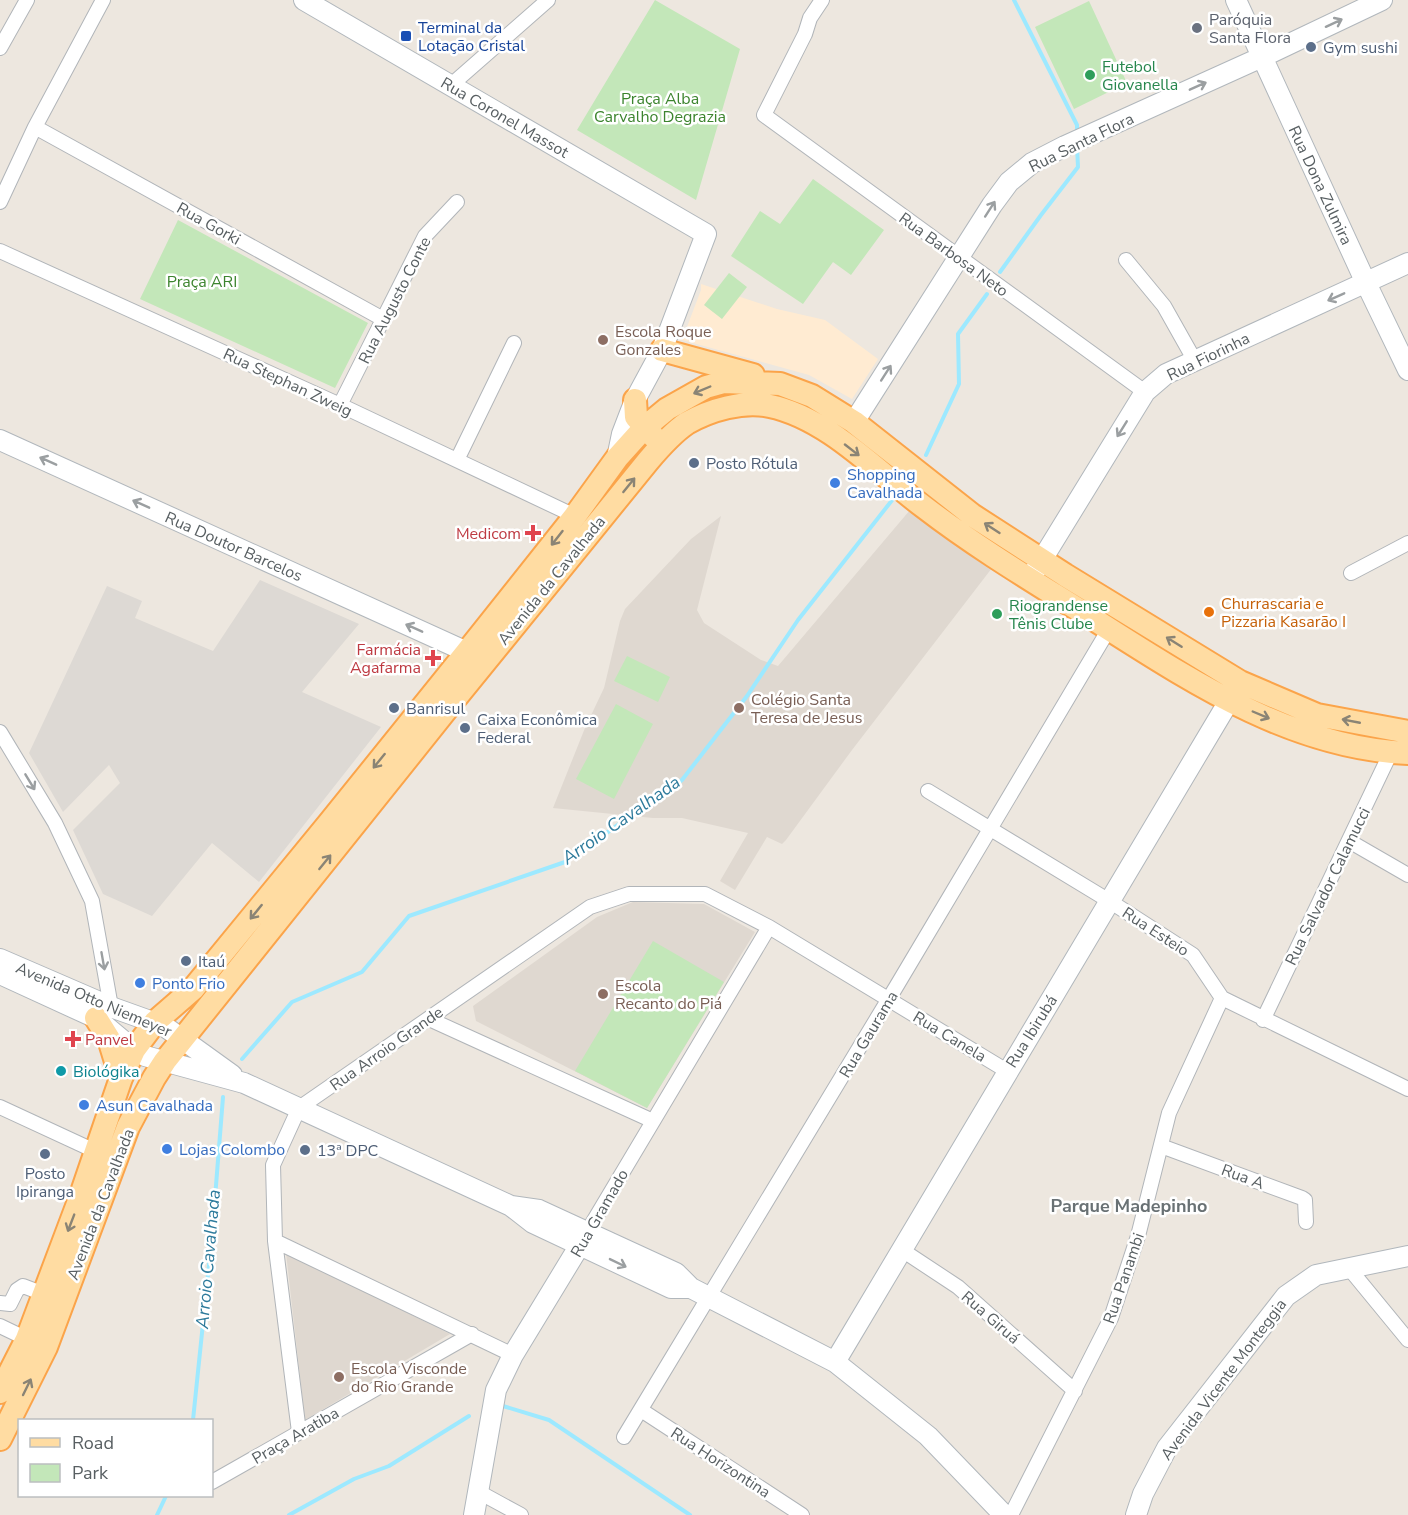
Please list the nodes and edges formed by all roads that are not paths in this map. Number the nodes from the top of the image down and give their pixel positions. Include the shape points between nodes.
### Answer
1 (27, 0) edge
2 (102, 0) edge
3 (304, 0) edge
4 (548, 0) edge
5 (822, 0) edge
6 (1236, 0) edge
7 (1382, 0) edge
8 (0, 48) edge
9 (1262, 57) junction
10 (450, 86) junction
11 (35, 127) junction
12 (0, 201) edge
13 (457, 202) dead end
14 (0, 250) edge
15 (960, 259) junction
16 (1126, 260) dead end
17 (1408, 263) edge
18 (1366, 283) junction
19 (383, 319) junction
20 (514, 343) dead end
21 (662, 350) junction
22 (1195, 361) junction
23 (1408, 370) edge
24 (780, 384) junction
25 (1145, 392) junction
26 (635, 400) junction
27 (340, 405) junction
28 (784, 409) junction
29 (854, 422) junction
30 (644, 428) junction
31 (0, 440) edge
32 (662, 444) junction
33 (617, 458) junction
34 (458, 460) junction
35 (574, 516) junction
36 (1408, 543) edge
37 (1035, 570) junction
38 (1351, 573) dead end
39 (1108, 629) junction
40 (467, 652) junction
41 (1229, 701) junction
42 (450, 705) junction
43 (0, 732) edge
44 (1408, 732) edge
45 (1399, 752) edge
46 (928, 791) dead end
47 (990, 828) junction
48 (1349, 841) junction
49 (1408, 875) edge
50 (1111, 902) junction
51 (769, 927) junction
52 (0, 959) edge
53 (0, 974) edge
54 (1222, 998) junction
55 (889, 999) junction
56 (104, 1013) junction
57 (429, 1019) junction
58 (1263, 1020) junction
59 (155, 1022) junction
60 (183, 1039) junction
61 (134, 1050) junction
62 (165, 1061) junction
63 (1007, 1071) junction
64 (121, 1078) junction
65 (244, 1083) junction
66 (1408, 1089) edge
67 (0, 1107) edge
68 (299, 1108) junction
69 (653, 1121) junction
70 (1161, 1146) junction
71 (94, 1151) junction
72 (1306, 1222) dead end
73 (584, 1238) junction
74 (275, 1240) junction
75 (902, 1250) junction
76 (1408, 1256) edge
77 (1348, 1268) junction
78 (44, 1294) junction
79 (709, 1296) junction
80 (0, 1303) edge
81 (0, 1326) edge
82 (472, 1334) junction
83 (27, 1339) junction
84 (1408, 1340) edge
85 (513, 1355) junction
86 (835, 1362) junction
87 (1075, 1391) junction
88 (0, 1392) edge
89 (641, 1410) junction
90 (17, 1418) edge
91 (299, 1432) junction
92 (624, 1437) dead end
93 (0, 1439) edge
94 (213, 1481) edge
95 (477, 1491) junction
96 (472, 1514) edge
97 (521, 1515) edge
98 (802, 1515) edge
99 (1004, 1515) edge
100 (1011, 1515) edge
101 (1136, 1515) edge

1 - 8 street
2 - 11 street
3 - 10 street, Rua Coronel Massot
4 - 10 street
5 - 15 street, Rua Barbosa Neto via 764,115
6 - 9 street, Rua Dona Zulmira
9 -> 7 street, Rua Santa Flora
15 -> 9 street, Rua Santa Flora via 1009,182 1032,163
9 - 18 street, Rua Dona Zulmira
10 - 21 street, Rua Coronel Massot via 706,234
11 - 12 street
11 - 19 street, Rua Gorki
13 - 19 street, Rua Augusto Conte via 424,237
14 - 27 street, Rua Stephan Zweig
15 - 25 street, Rua Barbosa Neto
29 -> 15 street, Rua Santa Flora
16 - 22 street via 1164,306
17 - 18 street, Rua Fiorinha
18 -> 22 street, Rua Fiorinha
18 - 23 street, Rua Dona Zulmira
19 - 27 street, Rua Augusto Conte
20 - 34 street
21 - 24 main road
21 - 26 street
22 - 25 street, Rua Fiorinha via 1166,374
24 - 29 main road, Avenida da Cavalhada via 812,396
24 -> 30 main road, Avenida da Cavalhada via 724,382 706,387 667,408
25 -> 37 street, Rua Fiorinha
26 - 30 main road via 636,417
26 - 33 street
27 - 34 street, Rua Stephan Zweig
28 - 29 main road via 805,413 837,428
28 - 32 main road, Avenida da Cavalhada via 748,404 728,407 689,422
28 -> 37 main road, Avenida da Cavalhada via 819,426 976,545
37 -> 29 main road, Avenida da Cavalhada
30 - 32 main road
30 - 33 main road, Avenida da Cavalhada
40 -> 31 street, Rua Doutor Barcelos
42 -> 32 main road, Avenida da Cavalhada
33 - 35 main road, Avenida da Cavalhada
34 - 35 street, Rua Stephan Zweig
35 -> 40 main road, Avenida da Cavalhada
36 - 38 street
37 - 39 main road, Avenida da Cavalhada
44 -> 37 main road, Avenida da Cavalhada via 1317,715 1240,682
39 - 41 main road, Avenida da Cavalhada
39 - 47 street, Rua Gaurama
40 - 42 main road via 471,664
40 -> 59 main road, Avenida da Cavalhada via 193,989
41 -> 45 main road, Avenida da Cavalhada via 1310,736
41 - 50 street, Rua Ibirubá
60 -> 42 main road, Avenida da Cavalhada
43 -> 56 street via 55,823 92,901
45 - 48 street, Rua Salvador Calamucci
46 - 47 street, Rua Esteio
47 - 50 street, Rua Esteio
47 - 55 street, Rua Gaurama
48 - 49 street
48 - 58 street, Rua Salvador Calamucci
50 - 54 street, Rua Esteio via 1193,955
50 - 63 street, Rua Ibirubá
51 - 55 street, Rua Canela
51 - 57 street, Rua Arroio Grande via 705,894 629,894 590,907
51 - 69 street, Rua Gramado
52 - 56 street, Avenida Otto Niemeyer
53 - 56 street, Avenida Otto Niemeyer
54 - 58 street, Rua Esteio
54 - 70 street, Rua Panambi via 1169,1113
55 - 63 street, Rua Canela
55 - 79 street, Rua Gaurama
56 - 59 street, Avenida Otto Niemeyer
56 - 61 street, Avenida Otto Niemeyer
56 - 64 main road
57 - 68 street, Rua Arroio Grande
57 - 69 street
58 - 66 street, Rua Esteio
59 - 60 street, Avenida Otto Niemeyer
59 - 61 main road, Avenida da Cavalhada
60 - 62 main road, Avenida da Cavalhada
60 - 65 street, Avenida Otto Niemeyer
61 - 62 street, Avenida Otto Niemeyer
61 - 64 main road, Avenida da Cavalhada
62 - 65 street, Avenida Otto Niemeyer
90 -> 62 main road, Avenida da Cavalhada via 128,1127
63 - 75 street, Rua Ibirubá
64 - 71 main road, Avenida da Cavalhada
65 - 68 street, Avenida Otto Niemeyer
67 - 71 street
68 - 73 street, Avenida Otto Niemeyer via 511,1206 533,1223
68 - 74 street via 273,1165
69 - 73 street, Rua Gramado
70 - 72 street, Rua A via 1302,1198
70 - 87 street, Rua Panambi via 1138,1236 1111,1318
71 -> 78 main road, Avenida da Cavalhada
73 - 79 street, Avenida Otto Niemeyer via 671,1288 691,1288
73 - 85 street, Rua Gramado
74 - 82 street
74 - 91 street
75 - 86 street, Rua Ibirubá
75 - 87 street, Rua Giruá via 958,1287
76 - 77 street, Avenida Vicente Monteggia
77 - 84 street
77 - 101 street, Avenida Vicente Monteggia via 1316,1275 1286,1296 1167,1448
78 - 80 street via 22,1286 10,1304
78 - 83 main road, Avenida da Cavalhada
79 - 86 street, Avenida Otto Niemeyer
79 - 89 street, Rua Gaurama
81 - 83 street
82 - 85 street
82 - 91 street, Praça Aratiba
83 - 88 main road, Avenida da Cavalhada
85 - 95 street, Rua Gramado via 496,1390
86 - 99 street, Avenida Otto Niemeyer via 928,1436
87 - 100 street, Rua Panambi
89 - 92 street, Rua Gaurama
89 - 98 street, Rua Horizontina
90 - 93 main road, Avenida da Cavalhada
91 - 94 street, Praça Aratiba
95 - 96 street, Rua Gramado
95 - 97 street

